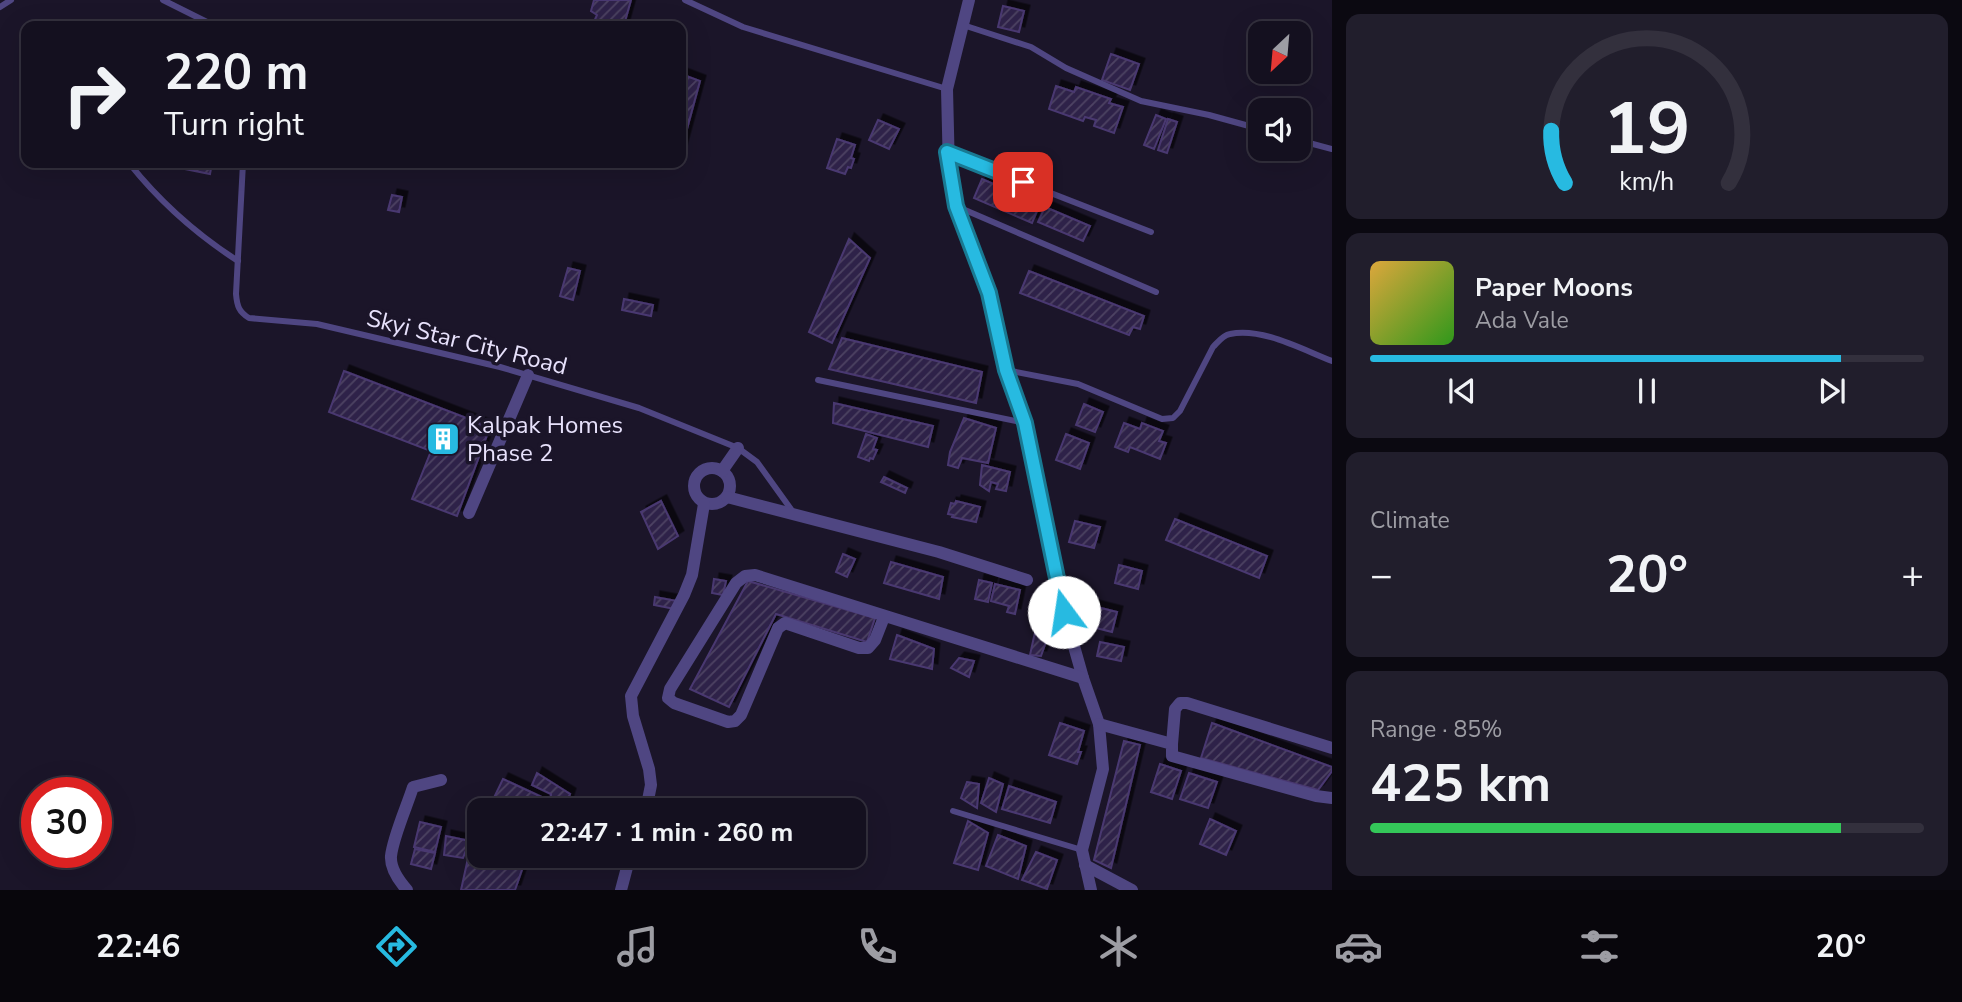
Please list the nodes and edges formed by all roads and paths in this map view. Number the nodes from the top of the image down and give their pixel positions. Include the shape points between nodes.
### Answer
1 (11, 0) edge
2 (163, 0) edge
3 (685, 0) edge
4 (969, 0) edge
5 (0, 7) edge
6 (205, 21) edge
7 (963, 26) junction
8 (947, 89) junction
9 (1248, 126) edge
10 (1311, 143) edge
11 (1332, 149) edge
12 (947, 152) junction
13 (134, 168) edge
14 (243, 168) edge
15 (956, 206) junction
16 (1151, 232) dead end
17 (238, 261) junction
18 (1156, 292) dead end
19 (1332, 361) edge
20 (1006, 370) junction
21 (528, 375) junction
22 (818, 380) dead end
23 (1025, 423) junction
24 (738, 448) junction
25 (722, 471) junction
26 (727, 497) junction
27 (704, 504) junction
28 (469, 513) dead end
29 (796, 515) junction
30 (1027, 580) dead end
31 (884, 617) junction
32 (1083, 678) junction
33 (1099, 724) junction
34 (1172, 744) junction
35 (1332, 748) edge
36 (442, 780) dead end
37 (648, 798) edge
38 (1332, 798) edge
39 (953, 811) dead end
40 (1082, 850) junction
41 (1085, 865) junction
42 (627, 868) edge
43 (407, 890) edge
44 (621, 890) edge
45 (1091, 890) edge
46 (1132, 890) edge

1 - 5 lane
2 - 6 lane
3 - 8 lane via 743,27
4 - 7 street
7 - 8 street
7 - 9 lane via 1031,47 1141,101
8 - 12 street
10 - 11 lane
12 - 15 street
12 - 16 lane
13 - 17 lane via 174,213
14 - 17 lane, Skyi Star City Road
15 - 18 lane
15 - 20 street via 989,293
17 - 21 lane, Skyi Star City Road via 237,304 249,318 317,324
19 - 20 lane via 1272,337 1230,334 1213,347 1180,411 1173,418 1162,419 1078,384
20 - 23 street
21 - 24 lane, Skyi Star City Road via 639,408
21 - 28 street
22 - 23 lane
23 - 32 street via 1058,590
24 - 25 street
24 - 29 lane, Skyi Star City Road via 757,462
25 - 26 street via 729,480
25 - 27 street via 705,469 696,477 693,489
26 - 27 street via 717,505
26 - 29 street
27 - 37 street via 692,575 631,696 649,769
29 - 30 street
31 - 31 street via 755,575 745,576 736,583 668,698 728,722 735,720 778,628 785,623 868,648
31 - 32 street
32 - 33 street
33 - 34 street
33 - 40 street via 1103,769
34 - 35 street via 1175,709 1187,703
34 - 38 street via 1172,756
36 - 43 street via 413,787 390,858
39 - 40 lane
40 - 41 street
41 - 45 street
41 - 46 street
42 - 44 street

